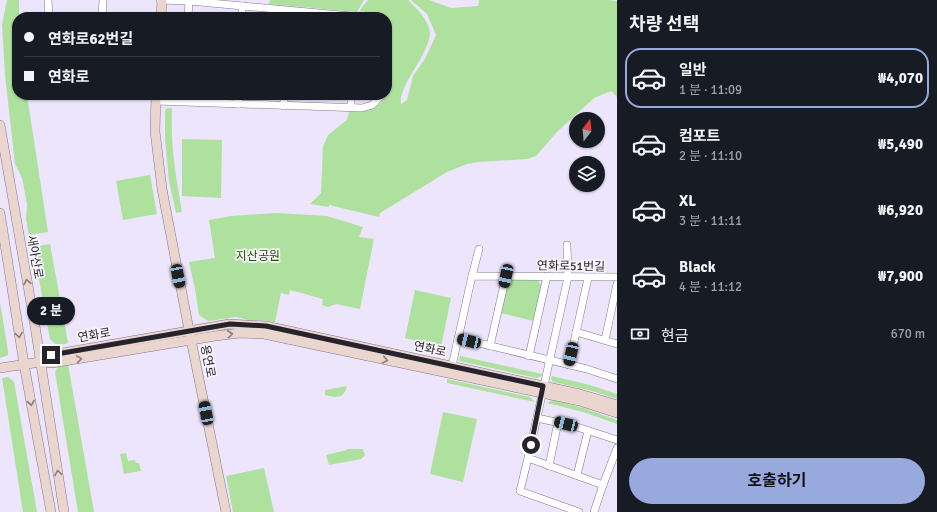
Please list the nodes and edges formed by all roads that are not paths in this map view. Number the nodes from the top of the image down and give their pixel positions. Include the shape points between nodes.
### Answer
1 (48, 0) edge
2 (103, 0) edge
3 (161, 0) edge
4 (189, 1) junction
5 (242, 6) junction
6 (49, 12) edge
7 (102, 12) edge
8 (161, 12) edge
9 (188, 12) edge
10 (242, 12) edge
11 (276, 12) edge
12 (156, 100) edge
13 (203, 100) edge
14 (238, 100) edge
15 (284, 100) edge
16 (351, 100) edge
17 (377, 100) edge
18 (238, 104) junction
19 (284, 106) junction
20 (351, 107) junction
21 (0, 125) edge
22 (0, 213) edge
23 (567, 245) dead end
24 (479, 249) dead end
25 (472, 276) junction
26 (506, 276) junction
27 (546, 276) junction
28 (568, 277) junction
29 (617, 277) edge
30 (588, 278) junction
31 (617, 284) edge
32 (614, 312) edge
33 (189, 330) junction
34 (576, 332) junction
35 (458, 338) junction
36 (191, 340) junction
37 (605, 340) junction
38 (617, 344) edge
39 (490, 346) junction
40 (529, 356) junction
41 (549, 361) junction
42 (40, 362) junction
43 (24, 364) junction
44 (569, 365) junction
45 (452, 366) junction
46 (0, 368) edge
47 (617, 379) edge
48 (543, 389) junction
49 (617, 405) edge
50 (617, 413) edge
51 (537, 418) junction
52 (558, 422) junction
53 (588, 431) junction
54 (617, 440) edge
55 (617, 448) edge
56 (528, 458) junction
57 (549, 466) junction
58 (576, 475) junction
59 (603, 485) junction
60 (51, 512) edge
61 (64, 512) edge
62 (226, 512) edge
63 (578, 512) edge
64 (594, 512) edge

1 - 6 street
2 - 7 street
3 - 4 street
3 - 8 street
4 - 5 street
4 - 9 street
5 - 10 street
5 - 11 street
12 - 33 street, 용연로 via 155,131 162,189
13 - 18 street
14 - 18 street
15 - 19 street
16 - 20 street
17 - 20 street via 372,106
18 - 19 street
19 - 20 street
42 -> 21 street, 새아산로
22 -> 43 street
23 - 28 street
24 - 25 street
25 - 26 street, 연화로51번길
25 - 35 street
26 - 27 street, 연화로51번길
26 - 39 street
27 - 28 street, 연화로51번길
27 - 40 street
28 - 30 street, 연화로51번길
28 - 41 street
29 - 30 street, 연화로51번길
30 - 34 street
31 - 32 street
32 - 37 street
33 - 36 street, 용연로
33 - 42 street, 연화로 via 51,355
33 - 45 street, 연화로 via 230,324 266,326
34 - 37 street
34 - 44 street
35 - 39 street
35 - 45 street
42 -> 36 street, 연화로 via 52,363
36 -> 48 street, 연화로 via 240,333 264,334
36 - 62 street, 용연로
37 - 38 street
39 - 40 street
40 - 41 street
41 - 44 street
41 - 48 street
42 - 43 street
61 -> 42 street, 새아산로
43 - 46 street
43 -> 60 street
44 - 47 street
45 - 48 street, 연화로
48 - 49 street, 연화로 via 580,394
48 - 50 street, 연화로
48 - 51 street
51 - 52 street
51 - 56 street
52 - 53 street
52 - 57 street
53 - 54 street
53 - 58 street
55 - 59 street
56 - 57 street
56 - 63 street via 520,491
57 - 58 street
58 - 59 street
59 - 64 street

